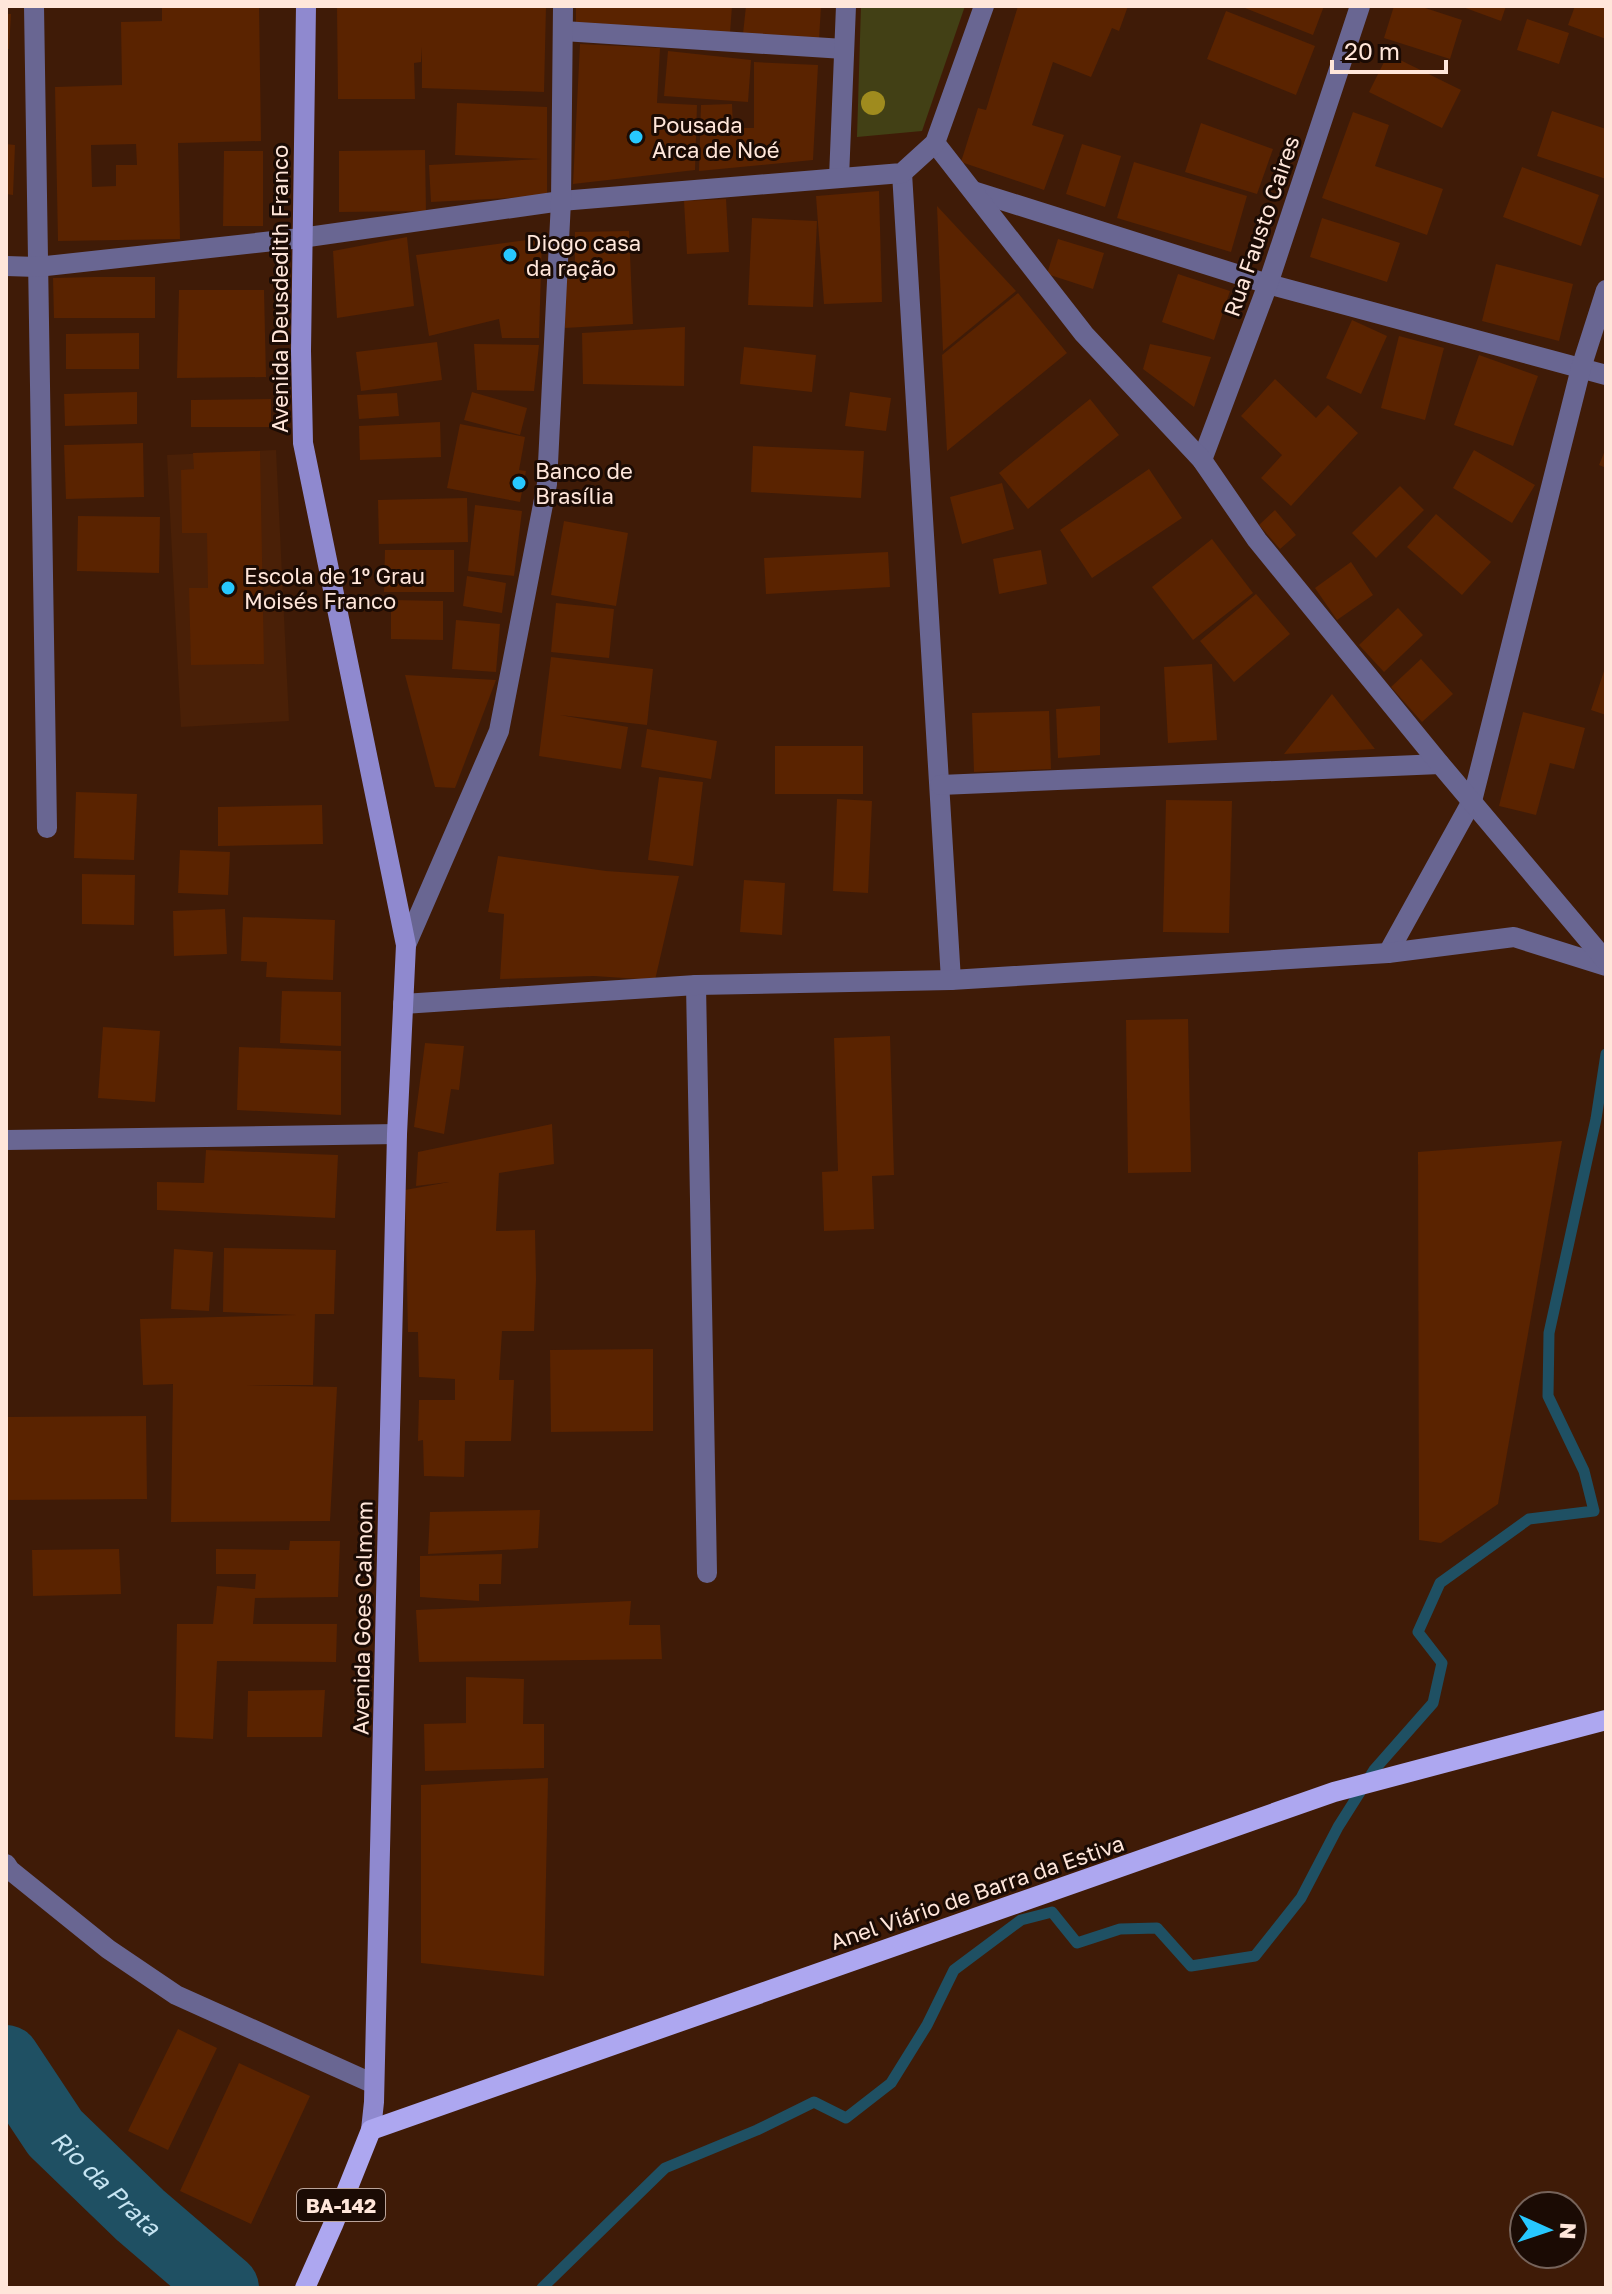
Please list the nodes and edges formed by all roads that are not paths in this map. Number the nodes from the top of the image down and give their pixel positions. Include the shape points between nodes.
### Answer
1 (34, 6) edge
2 (306, 6) edge
3 (563, 6) edge
4 (846, 6) edge
5 (984, 6) edge
6 (1360, 6) edge
7 (563, 31) junction
8 (844, 49) junction
9 (935, 143) junction
10 (902, 173) junction
11 (839, 178) junction
12 (973, 191) junction
13 (561, 201) junction
14 (301, 238) junction
15 (6, 266) edge
16 (37, 267) junction
17 (1268, 284) junction
18 (1606, 290) edge
19 (1581, 368) junction
20 (1606, 375) edge
21 (1202, 460) junction
22 (1440, 764) junction
23 (940, 785) junction
24 (1472, 801) junction
25 (47, 828) dead end
26 (406, 945) junction
27 (1388, 953) junction
28 (1606, 964) edge
29 (951, 980) junction
30 (696, 985) junction
31 (403, 1004) junction
32 (397, 1134) junction
33 (6, 1140) edge
34 (707, 1573) dead end
35 (1606, 1720) edge
36 (6, 1864) edge
37 (374, 2084) junction
38 (371, 2130) junction
39 (307, 2284) edge

1 - 16 street
2 - 14 main road, Avenida Deusdedith Franco / BA-142
3 - 7 street
4 - 8 street
5 - 9 street
6 - 17 street, Rua Fausto Caires
7 - 8 street
7 - 13 street
8 - 11 street
9 - 10 street
9 - 12 street
10 - 11 street
10 - 23 street
11 - 13 street
12 - 17 street
12 - 21 street via 1084,334
13 - 14 street
13 - 26 street via 547,484 499,731
14 - 16 street
14 - 26 main road, Avenida Deusdedith Franco / BA-142 via 303,443
15 - 16 street
16 - 25 street
17 - 19 street
17 - 21 street, Rua Fausto Caires
18 - 19 street
19 - 20 street
19 - 24 street
21 - 22 street via 1257,540
22 - 23 street
22 - 24 street
23 - 29 street
24 - 27 street
24 - 28 street
26 - 31 main road, Avenida Goes Calmom / BA-142
27 - 28 street via 1514,937
27 - 29 street
29 - 30 street
30 - 31 street
30 - 34 street
31 - 32 main road, Avenida Goes Calmom / BA-142
32 - 33 street
32 - 37 main road, Avenida Goes Calmom / BA-142
35 - 38 main road, Anel Viário de Barra da Estiva via 1334,1792
36 - 37 street via 108,1949 176,1995
37 - 38 main road, Avenida Goes Calmom / BA-142
38 - 39 main road, Avenida Goes Calmom / BA-142

